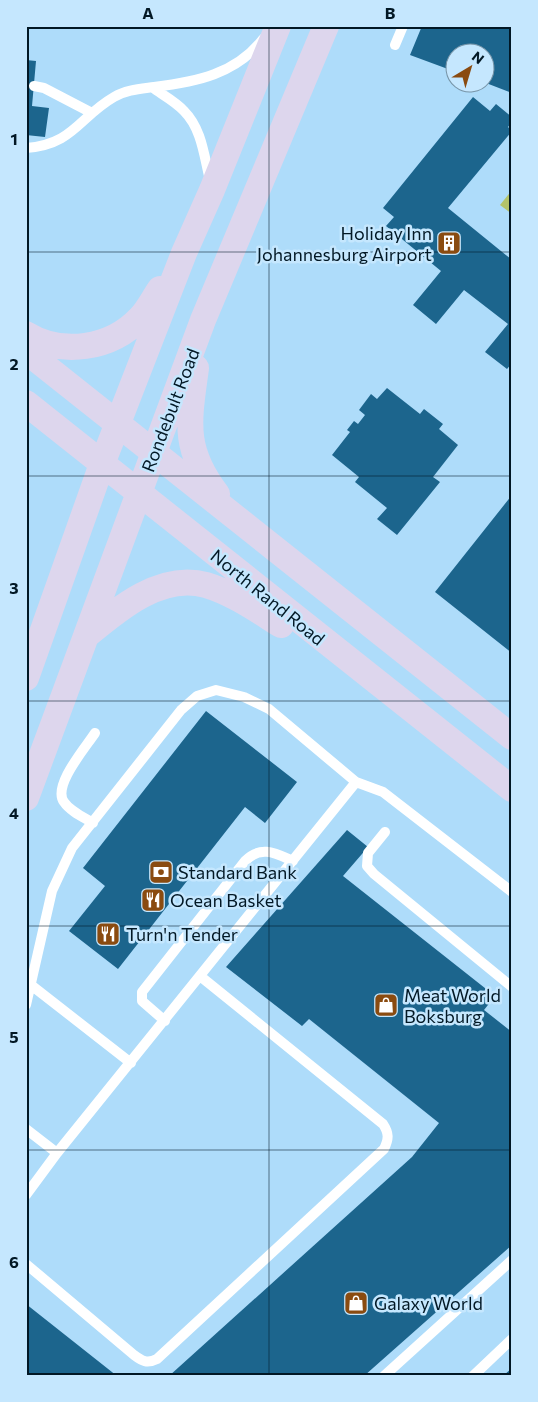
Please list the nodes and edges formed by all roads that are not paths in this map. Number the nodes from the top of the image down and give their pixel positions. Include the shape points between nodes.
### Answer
1 (274, 26) edge
2 (278, 26) edge
3 (326, 26) edge
4 (403, 26) edge
5 (395, 45) dead end
6 (34, 86) dead end
7 (152, 88) junction
8 (92, 113) junction
9 (26, 148) edge
10 (212, 190) junction
11 (184, 253) junction
12 (203, 320) junction
13 (26, 334) edge
14 (26, 351) edge
15 (26, 403) edge
16 (118, 425) junction
17 (154, 452) junction
18 (102, 464) junction
19 (138, 493) junction
20 (231, 512) junction
21 (84, 638) junction
22 (346, 659) junction
23 (26, 678) edge
24 (96, 734) dead end
25 (512, 737) edge
26 (356, 782) junction
27 (512, 789) edge
28 (26, 798) edge
29 (93, 823) junction
30 (385, 832) dead end
31 (293, 861) junction
32 (512, 892) edge
33 (200, 976) junction
34 (31, 985) junction
35 (512, 987) edge
36 (26, 1005) edge
37 (165, 1021) junction
38 (131, 1063) junction
39 (26, 1129) edge
40 (57, 1153) junction
41 (26, 1195) edge
42 (512, 1260) edge
43 (26, 1264) edge
44 (512, 1339) edge
45 (384, 1376) edge
46 (473, 1376) edge

1 - 7 lane via 260,44 233,66 214,76
2 - 10 main road
3 - 12 main road, Rondebult Road
4 - 5 lane
6 - 8 lane
7 - 8 lane via 115,96
7 - 10 lane via 184,110 194,123
8 - 9 lane via 71,134 41,147
10 - 11 main road
11 - 13 main road via 140,318 126,331 82,348 55,346
11 - 16 main road
12 - 17 main road, Rondebult Road
12 - 20 main road via 189,424 194,454 202,474
14 - 16 main road
15 - 18 main road, North Rand Road
16 - 17 main road
16 - 18 main road
17 - 19 main road, Rondebult Road
17 - 20 main road
18 - 19 main road, North Rand Road
18 - 23 main road
19 - 21 main road, Rondebult Road
19 - 22 main road, North Rand Road
20 - 25 main road
21 - 22 main road via 120,606 143,593 189,582 206,585 240,600 306,640
21 - 28 main road, Rondebult Road
22 - 27 main road, North Rand Road
24 - 29 lane via 70,770 62,793 62,801 69,808
26 - 29 lane via 269,710 244,697 216,690 197,696 181,710
26 - 31 lane
26 - 32 lane via 384,792
29 - 34 lane via 72,848 52,891
30 - 35 lane via 368,854 367,866
31 - 33 lane
31 - 37 lane via 275,853 253,853 239,869 142,992 142,1001
33 - 37 lane
33 - 43 lane via 383,1124 388,1131 384,1149 151,1362 134,1355
34 - 36 lane
34 - 38 lane
37 - 38 lane
38 - 40 lane
39 - 40 lane
40 - 41 lane
42 - 45 lane
44 - 46 lane

